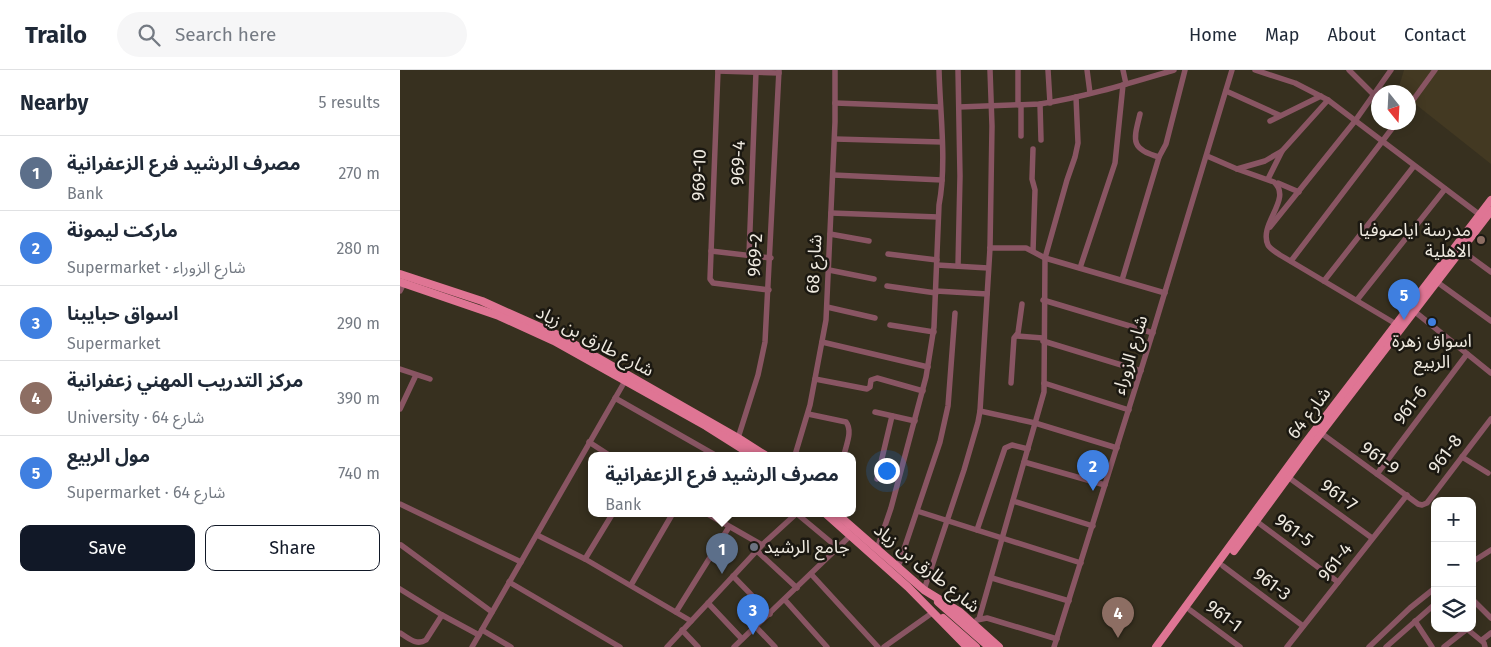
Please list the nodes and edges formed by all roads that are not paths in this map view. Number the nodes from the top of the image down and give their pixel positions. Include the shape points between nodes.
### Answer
1 (718, 70) edge
2 (835, 70) edge
3 (934, 70) edge
4 (939, 70) edge
5 (958, 70) edge
6 (990, 70) edge
7 (1018, 70) edge
8 (1048, 70) edge
9 (1087, 70) edge
10 (1123, 70) edge
11 (1174, 70) edge
12 (1185, 70) edge
13 (1232, 70) edge
14 (1255, 70) edge
15 (1349, 70) edge
16 (1391, 70) edge
17 (1435, 70) edge
18 (779, 71) edge
19 (756, 72) junction
20 (1124, 84) junction
21 (1381, 85) edge
22 (1226, 90) junction
23 (1371, 92) edge
24 (1090, 93) junction
25 (1321, 96) junction
26 (1416, 96) edge
27 (1076, 97) junction
28 (1371, 99) edge
29 (1328, 100) junction
30 (835, 103) junction
31 (1050, 103) junction
32 (1020, 104) junction
33 (1040, 104) junction
34 (991, 106) junction
35 (940, 107) junction
36 (959, 107) junction
37 (1140, 114) dead end
38 (1279, 115) junction
39 (1270, 121) dead end
40 (1355, 121) junction
41 (1392, 130) edge
42 (1021, 136) dead end
43 (835, 139) junction
44 (1042, 140) dead end
45 (942, 142) junction
46 (1383, 142) junction
47 (1033, 149) dead end
48 (1282, 151) junction
49 (1206, 156) junction
50 (1159, 157) junction
51 (1414, 166) junction
52 (1237, 170) junction
53 (833, 175) junction
54 (942, 180) junction
55 (1271, 181) junction
56 (1445, 189) junction
57 (1299, 192) junction
58 (1491, 200) edge
59 (1491, 211) edge
60 (831, 213) junction
61 (938, 217) junction
62 (1485, 220) edge
63 (1267, 231) junction
64 (830, 234) junction
65 (869, 241) dead end
66 (990, 248) junction
67 (1461, 250) junction
68 (711, 251) junction
69 (1033, 252) junction
70 (888, 254) dead end
71 (749, 255) junction
72 (771, 258) junction
73 (1045, 258) junction
74 (1291, 262) junction
75 (937, 263) junction
76 (958, 266) junction
77 (988, 268) junction
78 (1080, 268) junction
79 (829, 270) junction
80 (1491, 272) edge
81 (400, 274) edge
82 (874, 279) dead end
83 (1122, 280) junction
84 (1324, 281) junction
85 (402, 282) edge
86 (1437, 282) junction
87 (887, 286) dead end
88 (769, 290) junction
89 (400, 292) edge
90 (936, 292) junction
91 (1165, 293) junction
92 (987, 294) junction
93 (1043, 300) junction
94 (1357, 300) junction
95 (1022, 304) dead end
96 (827, 307) junction
97 (1414, 311) junction
98 (955, 313) dead end
99 (875, 318) dead end
100 (1491, 321) edge
101 (1396, 324) junction
102 (890, 325) dead end
103 (934, 332) junction
104 (1153, 333) junction
105 (1017, 336) junction
106 (1043, 340) junction
107 (822, 342) junction
108 (1467, 354) junction
109 (928, 367) junction
110 (400, 369) edge
111 (1141, 371) junction
112 (1491, 373) edge
113 (416, 374) junction
114 (430, 379) dead end
115 (815, 379) junction
116 (625, 381) junction
117 (1010, 383) dead end
118 (1044, 383) junction
119 (923, 391) junction
120 (615, 398) junction
121 (400, 409) edge
122 (1129, 410) junction
123 (980, 411) junction
124 (875, 412) dead end
125 (808, 414) junction
126 (892, 416) junction
127 (1491, 419) edge
128 (915, 421) junction
129 (1036, 423) junction
130 (1489, 427) edge
131 (1321, 434) junction
132 (738, 438) junction
133 (588, 442) junction
134 (1117, 448) junction
135 (1028, 449) junction
136 (604, 452) edge
137 (710, 452) edge
138 (747, 452) edge
139 (760, 452) edge
140 (796, 452) edge
141 (845, 452) edge
142 (1462, 457) junction
143 (1024, 462) junction
144 (1488, 473) dead end
145 (1377, 474) junction
146 (1288, 477) junction
147 (877, 479) dead end
148 (1105, 486) junction
149 (1407, 495) junction
150 (1013, 501) junction
151 (400, 504) edge
152 (1422, 505) joint
153 (917, 511) junction
154 (611, 517) edge
155 (671, 517) edge
156 (713, 517) edge
157 (793, 517) edge
158 (802, 517) edge
159 (829, 517) edge
160 (841, 517) edge
161 (947, 520) junction
162 (1256, 521) junction
163 (1093, 526) junction
164 (729, 527) junction
165 (977, 530) junction
166 (537, 535) junction
167 (850, 536) junction
168 (1372, 538) junction
169 (1003, 539) junction
170 (401, 544) edge
171 (762, 545) junction
172 (838, 548) junction
173 (877, 549) junction
174 (1491, 550) edge
175 (757, 551) junction
176 (585, 559) junction
177 (1476, 559) edge
178 (521, 562) junction
179 (1081, 563) junction
180 (1222, 566) junction
181 (898, 567) junction
182 (811, 574) junction
183 (733, 576) junction
184 (992, 578) junction
185 (509, 582) junction
186 (1338, 582) junction
187 (630, 585) junction
188 (908, 587) junction
189 (796, 588) junction
190 (400, 589) edge
191 (924, 590) junction
192 (1431, 591) edge
193 (785, 600) junction
194 (1069, 601) junction
195 (708, 603) junction
196 (1476, 603) edge
197 (1431, 607) edge
198 (1190, 610) junction
199 (492, 612) junction
200 (676, 612) junction
201 (932, 613) junction
202 (770, 614) junction
203 (442, 615) junction
204 (1491, 618) edge
205 (691, 621) junction
206 (976, 621) junction
207 (1414, 621) junction
208 (1303, 626) junction
209 (756, 627) junction
210 (682, 630) junction
211 (400, 633) edge
212 (480, 633) junction
213 (1491, 634) edge
214 (1057, 639) junction
215 (742, 640) junction
216 (1482, 640) junction
217 (472, 647) edge
218 (512, 647) edge
219 (620, 647) edge
220 (666, 647) edge
221 (698, 647) edge
222 (734, 647) edge
223 (775, 647) edge
224 (827, 647) edge
225 (878, 647) edge
226 (884, 647) edge
227 (967, 647) edge
228 (976, 647) edge
229 (989, 647) edge
230 (999, 647) edge
231 (1054, 647) edge
232 (1156, 647) edge
233 (1162, 647) edge
234 (1240, 647) edge
235 (1287, 647) edge
236 (1369, 647) edge
237 (1386, 647) edge
238 (1432, 647) edge
239 (1444, 647) edge
240 (1485, 647) edge

1 - 19 street
1 - 68 street, 969-10
2 - 30 street, شارع 68
3 - 4 street
4 - 35 street
5 - 36 street
6 - 34 street
7 - 32 street
8 - 31 street
9 - 24 street
10 - 20 street
11 - 20 street
12 - 50 street via 1166,144
13 - 22 street, شارع الزوراء
14 - 25 street via 1295,83
15 - 23 street
16 - 21 street
17 - 26 street
18 - 19 street
18 - 72 street, 969-2
19 - 71 street, 969-4
20 - 24 street
20 - 78 street via 1115,163
22 - 38 street
22 - 49 street, شارع الزوراء
24 - 27 street
25 - 29 street
25 - 38 street
27 - 31 street
27 - 73 street via 1078,143
28 - 40 street
29 - 40 street
29 - 48 street
30 - 35 street
30 - 43 street, شارع 68
31 - 33 street
32 - 33 street
32 - 34 street
32 - 42 street
33 - 44 street
34 - 36 street
34 - 66 street
35 - 45 street
36 - 76 street
37 - 50 street via 1134,138 1136,144
38 - 39 street
40 - 46 street
40 - 57 street
41 - 46 street
43 - 45 street
43 - 53 street, شارع 68
45 - 54 street
46 - 51 street
46 - 74 street
47 - 69 street
48 - 52 street via 1265,161
48 - 55 street
49 - 52 street
49 - 91 street, شارع الزوراء
50 - 83 street
51 - 56 street
51 - 84 street
52 - 55 street
53 - 54 street
53 - 60 street, شارع 68
54 - 61 street
55 - 57 street
55 - 63 street via 1280,188 1280,193
56 - 62 street
56 - 94 street
57 - 63 street
58 - 62 main road, شارع 64
59 - 62 main road, شارع 64
60 - 61 street
60 - 64 street, شارع 68
61 - 75 street
62 - 67 main road, شارع 64
62 - 101 main road, شارع 64
63 - 74 street via 1269,247
64 - 65 street
64 - 79 street, شارع 68
66 - 69 street via 1026,248
66 - 77 street
67 - 80 street
67 - 86 main road, شارع 64
68 - 71 street
68 - 88 street, 969-10 via 711,282
69 - 73 street
70 - 75 street
71 - 72 street
72 - 88 street, 969-2
73 - 78 street
73 - 93 street
74 - 84 street
75 - 76 street
75 - 90 street
76 - 77 street
77 - 92 street
78 - 83 street
79 - 82 street
79 - 96 street, شارع 68
81 - 132 main road, شارع طارق بن زياد via 482,301 558,335
83 - 91 street
84 - 94 street
85 - 89 street
85 - 116 main road, شارع طارق بن زياد via 499,316 554,341
86 - 97 main road, شارع 64
86 - 100 street
87 - 90 street
88 - 132 street, 969-2 via 765,342
90 - 92 street
90 - 103 street
91 - 104 street, شارع الزوراء
92 - 123 street
93 - 104 street
93 - 106 street
94 - 101 street
95 - 105 street
96 - 99 street
96 - 107 street, شارع 68
97 - 108 street
97 - 131 main road, شارع 64
98 - 153 street via 948,406 940,442
101 - 232 main road, شارع 64
102 - 103 street
103 - 109 street
104 - 111 street, شارع الزوراء
105 - 106 street
105 - 117 street via 1014,338
106 - 111 street
106 - 118 street
107 - 109 street
107 - 115 street, شارع 68
108 - 112 street
108 - 145 street, 961-6
109 - 119 street
110 - 113 street
111 - 122 street, شارع الزوراء
113 - 114 street
113 - 121 street
115 - 119 street via 867,389 877,378
115 - 125 street, شارع 68
116 - 120 street
116 - 138 main road, شارع طارق بن زياد
118 - 122 street
118 - 129 street
119 - 128 street
120 - 133 street
120 - 137 street
122 - 134 street, شارع الزوراء
123 - 129 street
123 - 161 street
124 - 126 street
125 - 140 street, شارع 68
125 - 141 street via 846,422 850,431
126 - 128 street
126 - 147 street
127 - 130 street, 961-8
128 - 173 street
129 - 134 street
129 - 135 street
130 - 142 street, 961-8
131 - 145 street, 961-9
131 - 146 main road, شارع 64
132 - 139 main road, شارع طارق بن زياد
133 - 136 street
133 - 166 street
134 - 148 street, شارع الزوراء
135 - 143 street
135 - 165 street via 1012,445 1005,448
142 - 144 street
142 - 152 street, 961-8 via 1427,503
143 - 148 street
143 - 150 street
145 - 149 street, 961-9
146 - 162 main road, شارع 64
146 - 168 street, 961-7
148 - 163 street, شارع الزوراء
149 - 152 street, 961-9
149 - 168 street, 961-4
150 - 163 street
150 - 169 street
151 - 178 street
153 - 161 street
153 - 181 street
154 - 176 street
155 - 187 street
156 - 164 street
157 - 171 street
158 - 172 street
159 - 167 main road, شارع طارق بن زياد
160 - 173 main road, شارع طارق بن زياد
161 - 165 street
161 - 191 street
162 - 180 main road, شارع 64
162 - 186 street, 961-5
163 - 179 street, شارع الزوراء
164 - 171 street
164 - 200 street
165 - 169 street
166 - 176 street
166 - 178 street
167 - 172 street
167 - 188 main road, شارع طارق بن زياد
168 - 186 street, 961-4
169 - 179 street
169 - 184 street
170 - 199 street
171 - 175 street
172 - 182 street
173 - 181 main road, شارع طارق بن زياد
174 - 177 street
175 - 183 street
175 - 189 street
176 - 187 street
178 - 185 street
179 - 194 street, شارع الزوراء
180 - 198 main road, شارع 64
180 - 208 street, 961-3
181 - 191 main road, شارع طارق بن زياد
182 - 189 street
182 - 225 street
183 - 195 street
183 - 202 street
184 - 194 street
184 - 206 street
185 - 199 street
185 - 219 street
186 - 208 street, 961-4
187 - 200 street
188 - 201 main road, شارع طارق بن زياد
188 - 228 main road
189 - 193 street
190 - 203 street
191 - 206 main road, شارع طارق بن زياد
191 - 229 main road
192 - 236 street
193 - 202 street
193 - 224 street
194 - 214 street, شارع الزوراء
195 - 205 street
195 - 215 street
196 - 204 street
197 - 207 street
198 - 233 main road, شارع 64
198 - 234 street, 961-1
199 - 212 street
200 - 205 street
201 - 226 street
201 - 227 main road, شارع طارق بن زياد
202 - 209 street
203 - 211 street via 422,642 417,643
203 - 212 street
205 - 210 street
206 - 214 street via 987,618
206 - 230 main road, شارع طارق بن زياد
207 - 237 street
207 - 238 street
208 - 235 street, 961-4
209 - 215 street
209 - 223 street
210 - 220 street
210 - 221 street
212 - 217 street
212 - 218 street
213 - 216 street
214 - 231 street, شارع الزوراء
215 - 222 street
216 - 239 street via 1467,629
216 - 240 street

